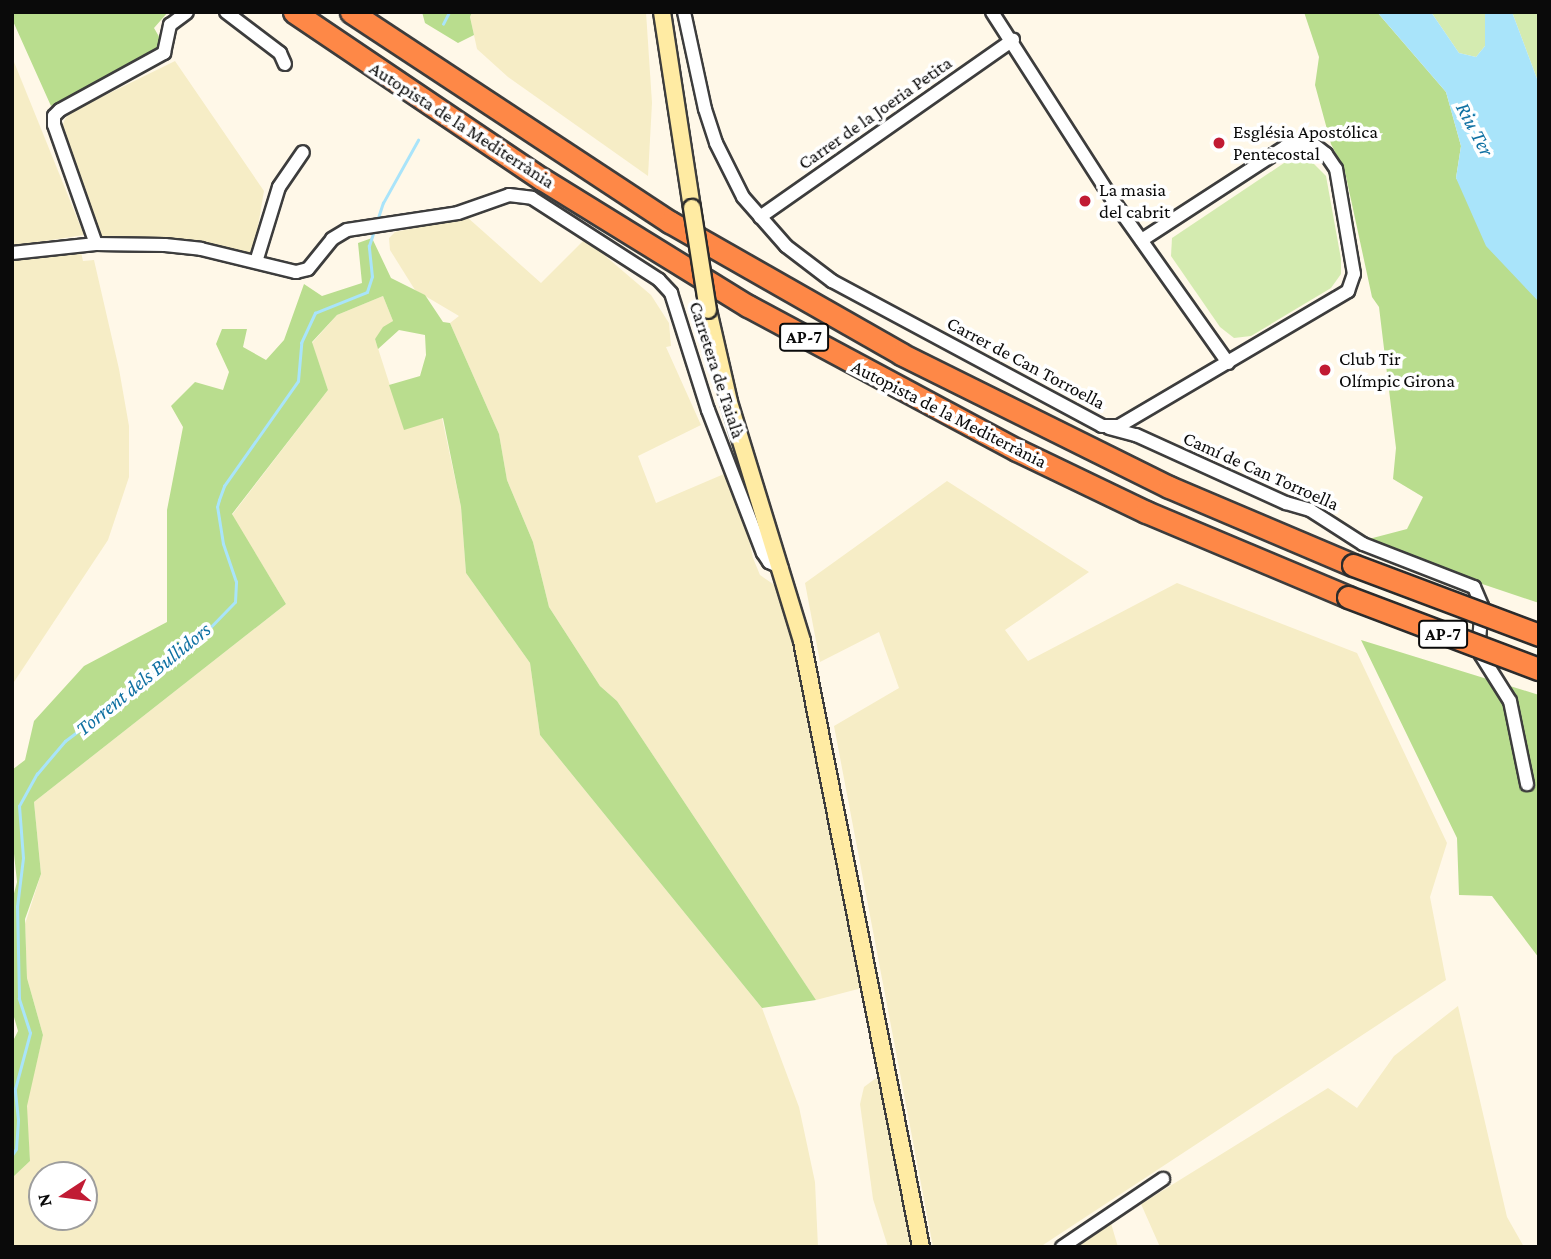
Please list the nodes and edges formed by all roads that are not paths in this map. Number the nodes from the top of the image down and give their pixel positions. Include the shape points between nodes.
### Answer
1 (187, 12) edge
2 (226, 12) edge
3 (294, 12) edge
4 (351, 12) edge
5 (376, 12) edge
6 (662, 12) edge
7 (684, 12) edge
8 (992, 12) edge
9 (1013, 40) junction
10 (285, 64) dead end
11 (466, 89) junction
12 (303, 152) dead end
13 (760, 218) junction
14 (1142, 240) junction
15 (96, 244) junction
16 (12, 253) edge
17 (256, 262) junction
18 (1228, 363) junction
19 (1109, 428) junction
20 (783, 569) junction
21 (1539, 635) edge
22 (1539, 670) edge
23 (1527, 784) dead end
24 (1163, 1180) dead end
25 (921, 1247) edge
26 (1062, 1247) edge

1 - 15 street via 170,25 164,53 54,117
2 - 10 street via 280,53
3 - 22 highway, Autopista de la Mediterrània / AP-7, bridge via 542,179 761,313 1041,461 1146,512 1348,597
4 - 11 highway, Autopista de la Mediterrània / AP-7
5 - 11 highway via 419,43
6 - 20 main road, bridge via 708,310 729,402
7 - 13 street, Carrer de Can Torroella via 716,143 734,182
8 - 9 street
9 - 13 street, Carrer de la Joeria Petita
9 - 14 street
11 - 21 highway, Autopista de la Mediterrània / AP-7, bridge via 670,222 901,354 1170,487 1353,565
12 - 17 street via 279,187
13 - 19 street, Carrer de Can Torroella via 786,246 832,281
14 - 18 street
14 - 18 street, Carrer de Can Torroella via 1285,147 1312,143 1326,154 1336,169 1352,285
15 - 16 street, Carretera de Taialà
15 - 17 street, Carretera de Taialà via 201,249
17 - 20 street, Carretera de Taialà via 299,272 308,269 332,239 347,230 468,211 509,195 537,200 659,280 671,293 708,410 763,553
18 - 19 street, Carrer de Can Torroella
19 - 23 street, Camí de Can Torroella via 1136,435 1316,513 1363,544 1474,587 1482,607 1481,655 1512,708
20 - 25 main road via 810,676
24 - 26 street

